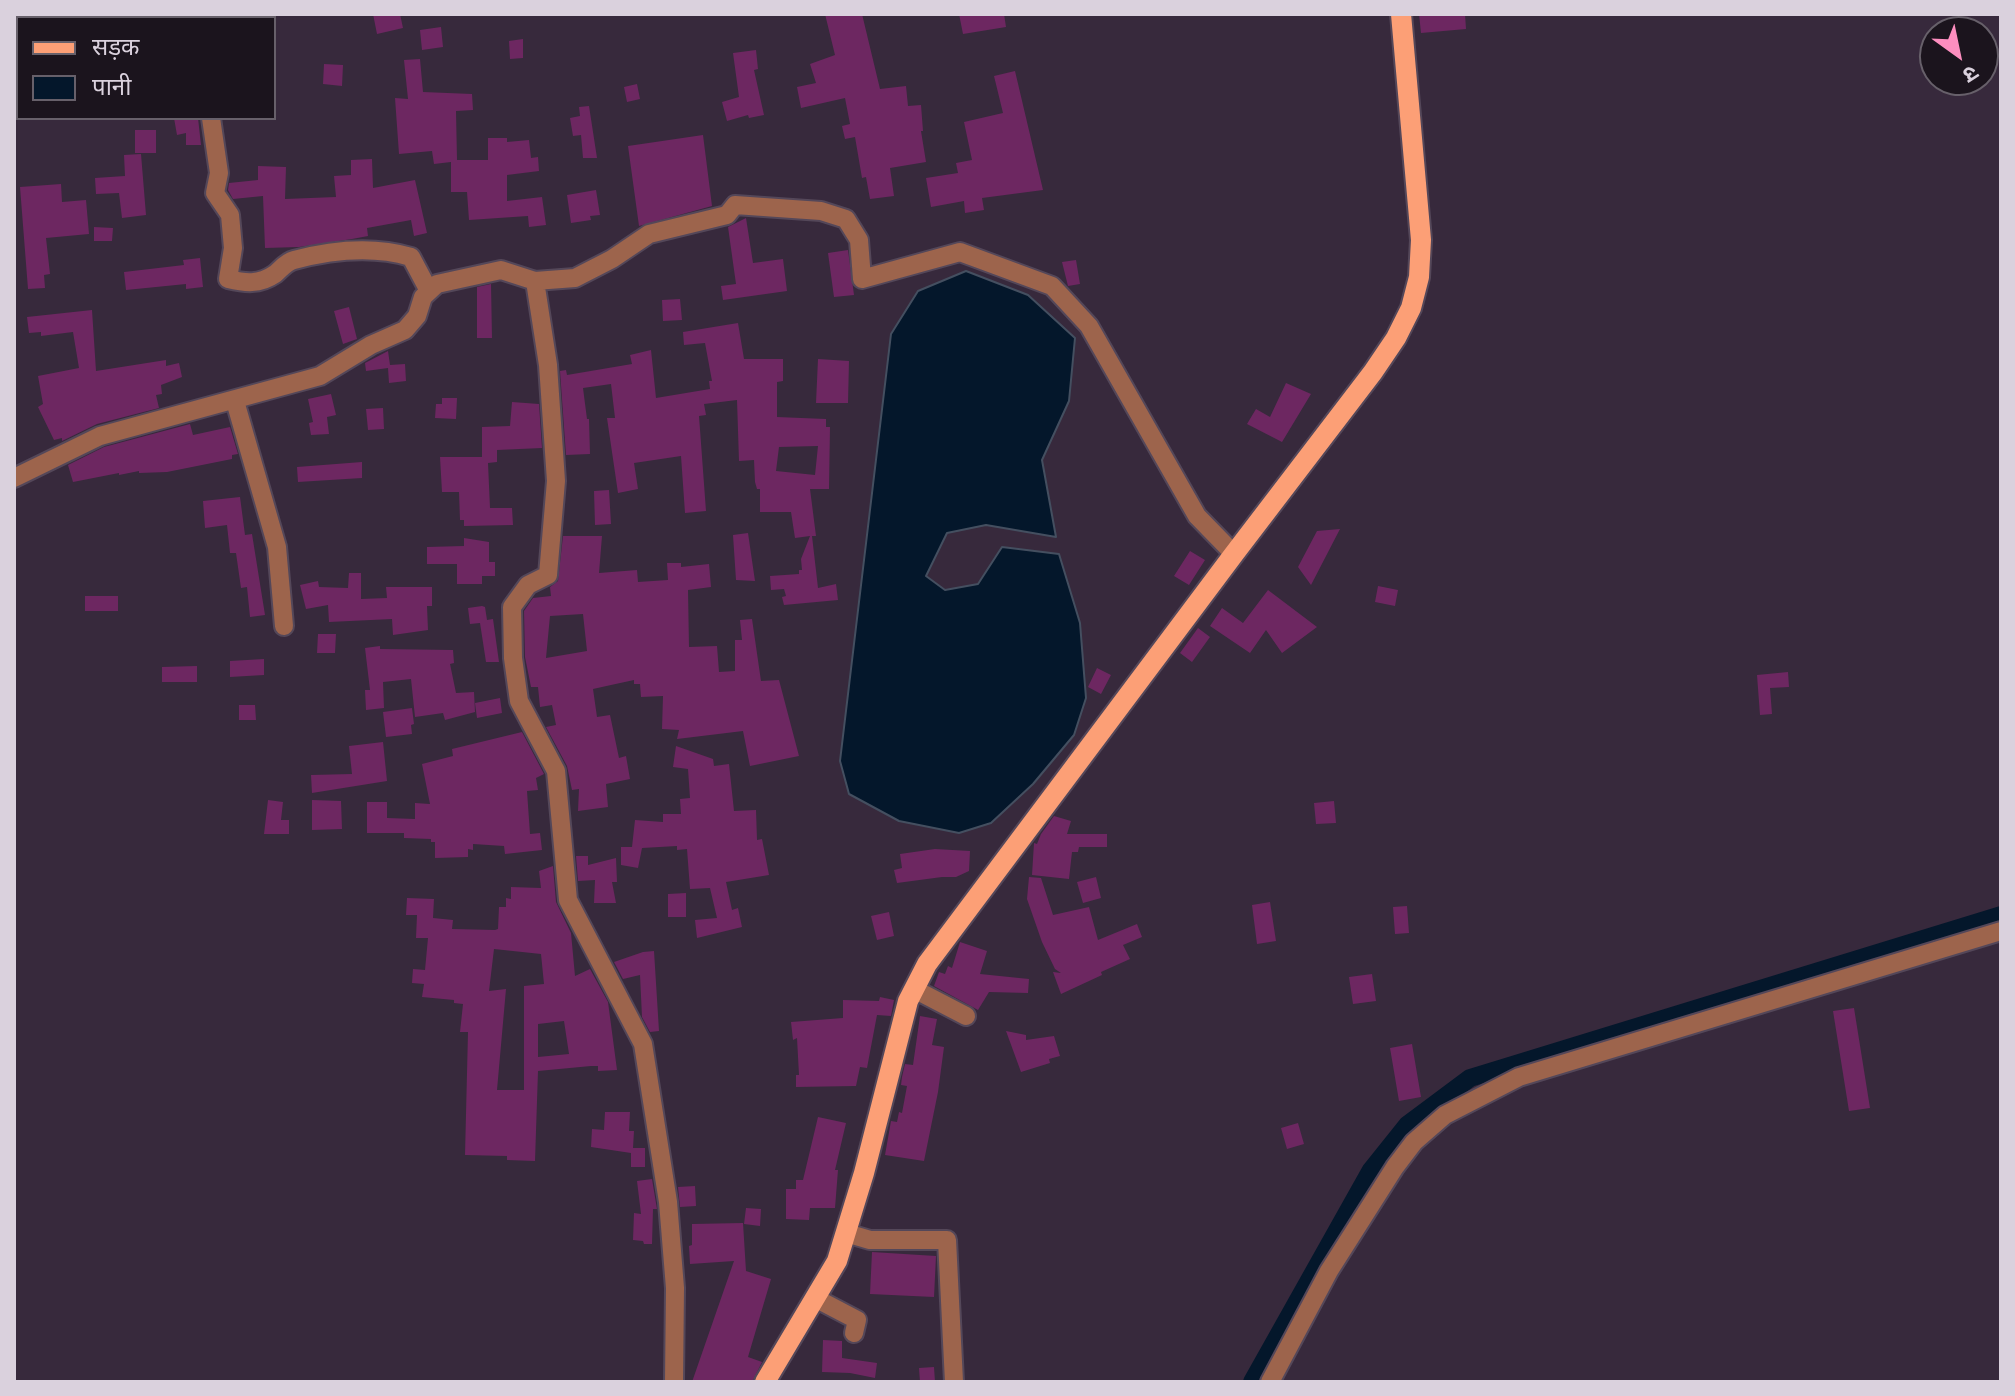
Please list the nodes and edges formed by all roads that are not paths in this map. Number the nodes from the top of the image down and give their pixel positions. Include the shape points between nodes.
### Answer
1 (1401, 14) edge
2 (211, 120) edge
3 (535, 281) junction
4 (429, 291) junction
5 (235, 401) junction
6 (14, 478) edge
7 (1234, 554) junction
8 (284, 626) dead end
9 (2001, 931) edge
10 (914, 989) junction
11 (966, 1016) dead end
12 (846, 1233) junction
13 (815, 1298) junction
14 (854, 1333) dead end
15 (674, 1382) edge
16 (765, 1382) edge
17 (954, 1382) edge
18 (1270, 1382) edge

1 - 7 main road via 1421,240 1411,308 1373,372
2 - 4 street via 219,173 215,193 230,215 233,248 228,279 249,284 272,277 290,261 384,249 411,257
3 - 4 street via 501,270 437,284
3 - 7 street via 575,278 649,234 727,215 735,205 821,211 846,219 859,240 862,279 960,252 1052,286 1089,326 1197,516
3 - 15 street via 548,365 556,481 548,575 528,585 512,607 513,658 519,701 556,771 568,900 643,1044 668,1202 675,1288
4 - 5 street via 405,330 320,376
5 - 6 street via 100,436
5 - 8 street via 277,547
7 - 10 main road via 927,964
9 - 18 street via 1519,1077 1445,1115 1395,1167 1329,1271
10 - 11 street
10 - 12 main road
12 - 13 main road
12 - 17 street via 870,1240 947,1240
13 - 14 street via 857,1320
13 - 16 main road

